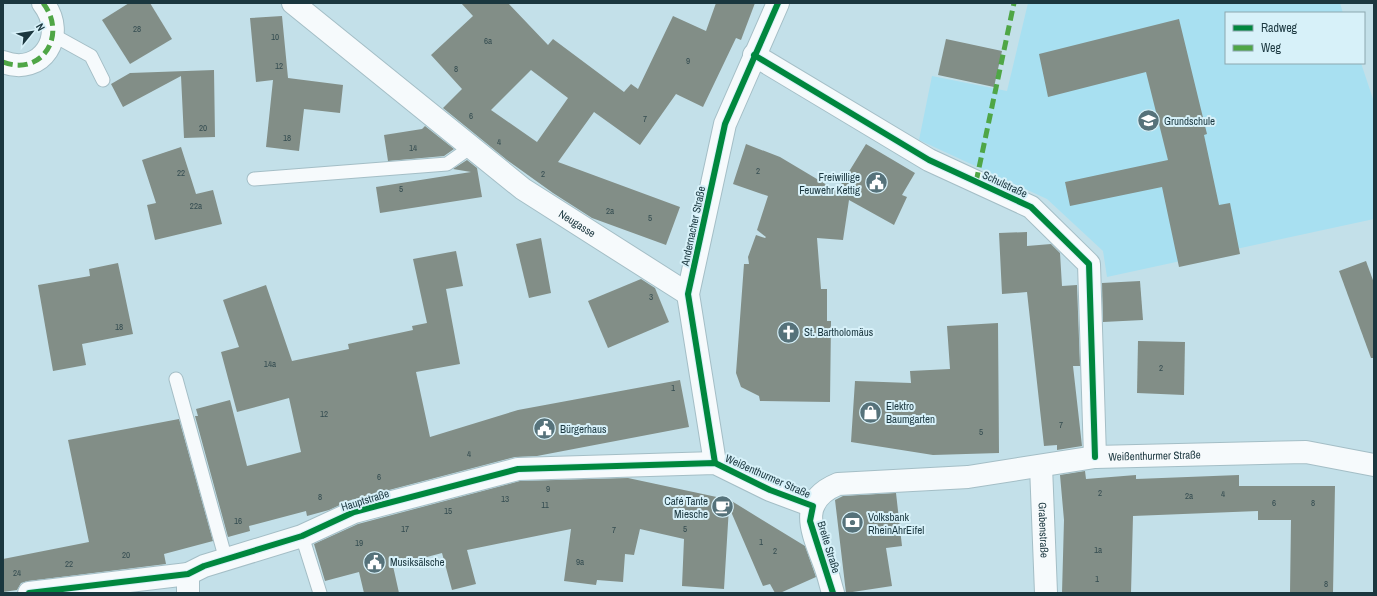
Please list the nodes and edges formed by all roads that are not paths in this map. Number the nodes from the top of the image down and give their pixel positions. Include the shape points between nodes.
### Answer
1 (43, 3) edge
2 (293, 3) edge
3 (778, 3) edge
4 (53, 35) junction
5 (754, 55) junction
6 (3, 62) edge
7 (103, 80) dead end
8 (471, 147) junction
9 (254, 179) dead end
10 (688, 294) junction
11 (176, 379) dead end
12 (1095, 457) junction
13 (715, 463) junction
14 (1374, 465) edge
15 (1041, 466) junction
16 (813, 506) junction
17 (302, 536) junction
18 (226, 560) junction
19 (188, 584) edge
20 (29, 593) edge
21 (320, 593) edge
22 (833, 593) edge
23 (1046, 593) edge

1 - 4 street via 50,12 54,24
2 - 8 street, Neugasse
3 - 5 street, Andernacher Straße
4 - 6 street via 46,51 33,62 10,65
4 - 7 lane via 91,56
5 - 10 street, Andernacher Straße via 725,124
5 - 12 street, Schulstraße via 929,160 1031,207 1089,264
8 - 9 lane via 447,164
8 - 10 street, Neugasse via 523,189
10 - 13 street, Andernacher Straße
11 - 18 lane
12 - 14 street, Weißenthurmer Straße via 1306,452
12 - 15 street, Weißenthurmer Straße
13 - 16 street, Weißenthurmer Straße via 770,490
13 - 17 street, Hauptstraße via 518,470 354,512
15 - 16 street, Weißenthurmer Straße via 968,477 838,484 819,494
15 - 23 street, Grabenstraße
16 - 22 street, Breite Straße via 811,528
17 - 18 street, Hauptstraße
17 - 21 lane
18 - 19 street, Hauptstraße via 204,566
19 - 20 street, Hauptstraße

